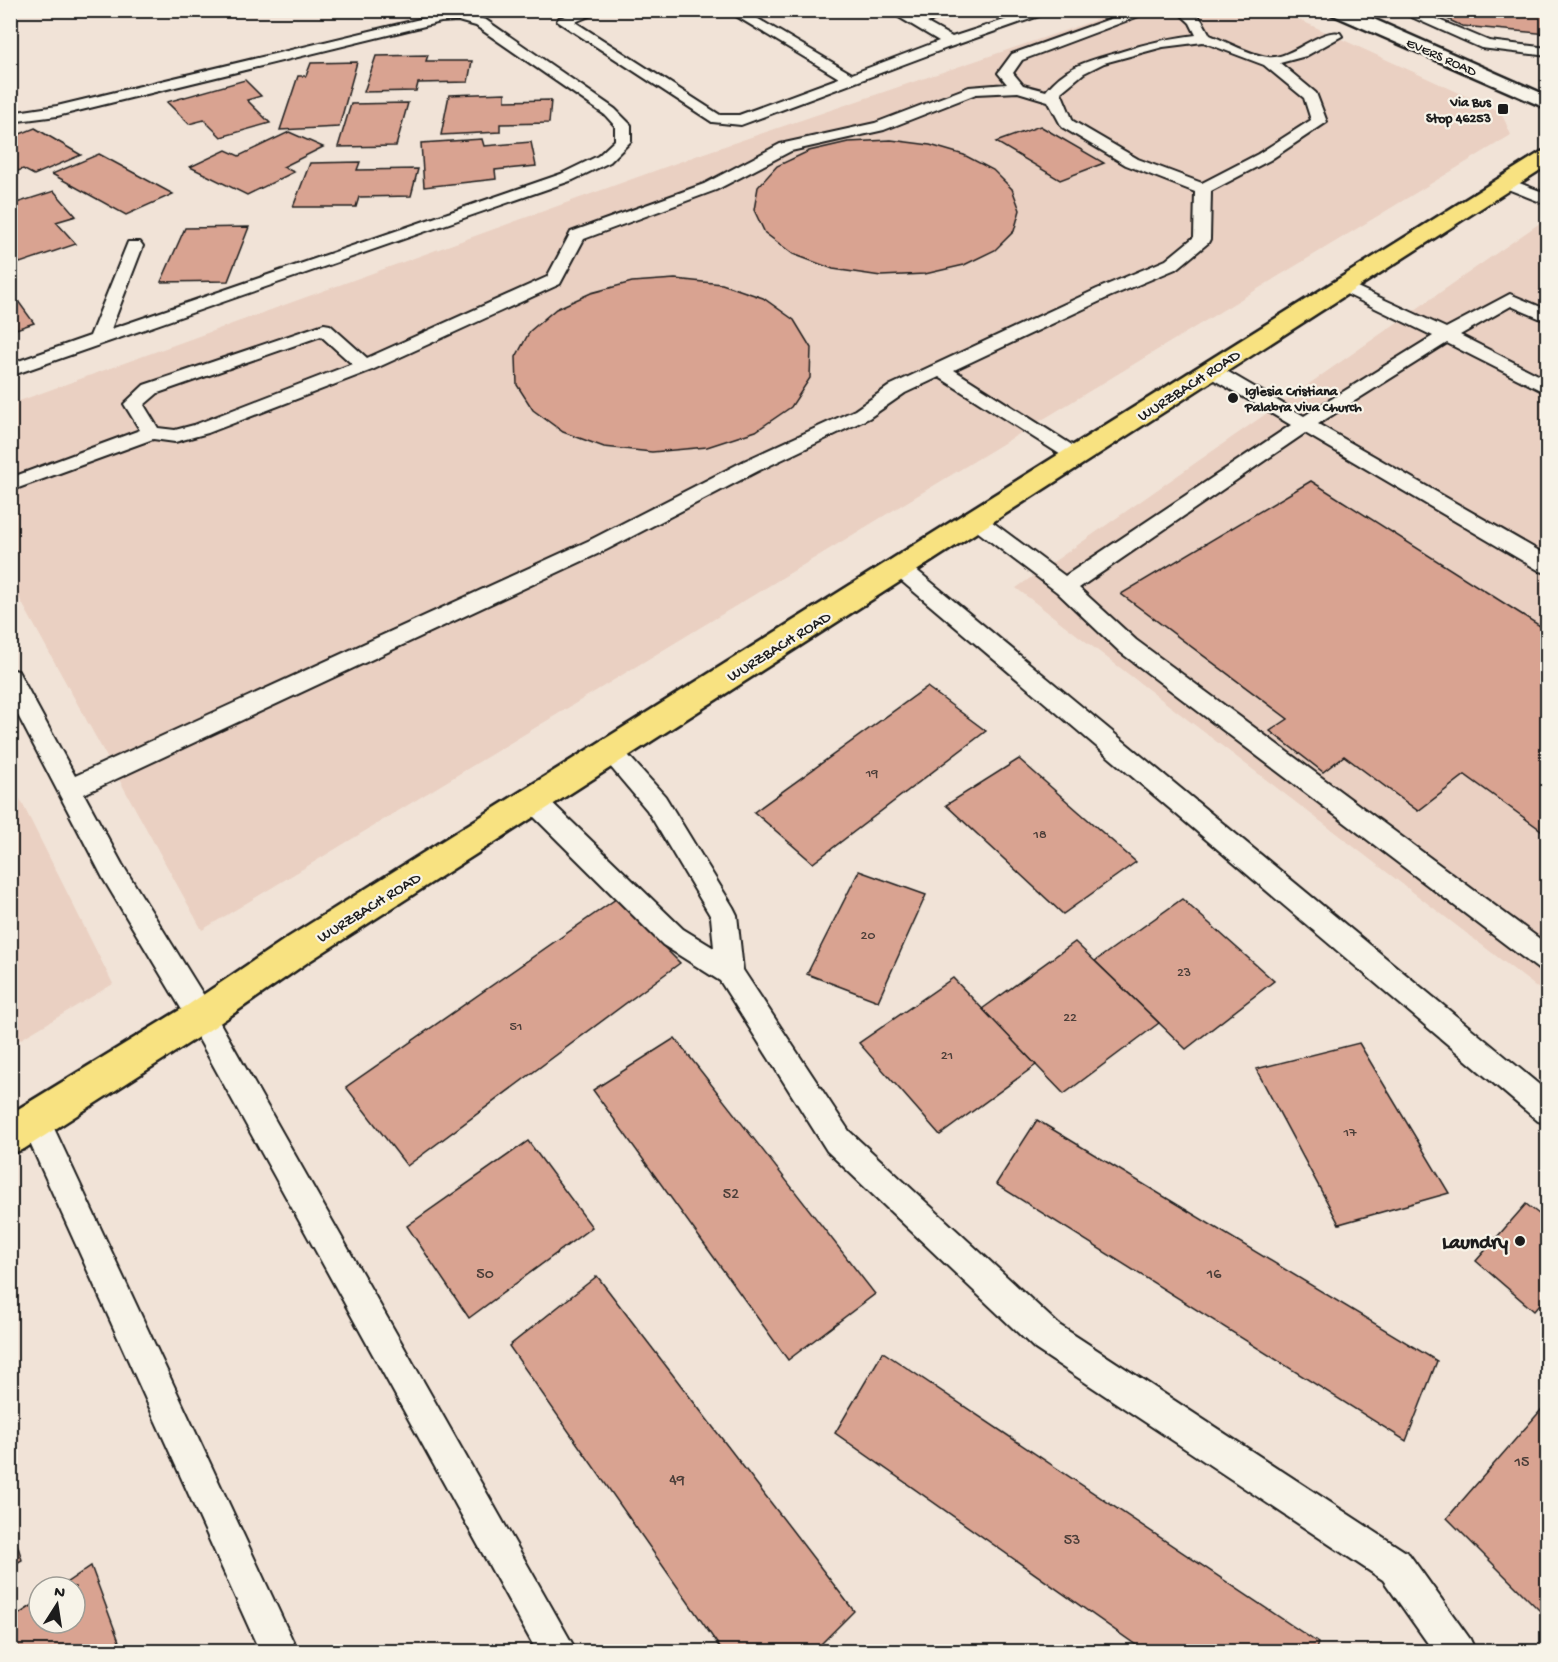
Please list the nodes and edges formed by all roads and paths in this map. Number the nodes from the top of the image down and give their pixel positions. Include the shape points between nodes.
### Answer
1 (598, 10) edge
2 (732, 10) edge
3 (893, 10) edge
4 (950, 10) edge
5 (1050, 10) edge
6 (1149, 10) edge
7 (1182, 10) edge
8 (1402, 10) edge
9 (1338, 11) edge
10 (916, 23) junction
11 (1335, 36) dead end
12 (1204, 38) junction
13 (951, 42) junction
14 (1486, 45) junction
15 (1548, 52) edge
16 (1451, 60) junction
17 (1269, 62) junction
18 (851, 79) junction
19 (1018, 88) junction
20 (1056, 98) junction
21 (1548, 103) edge
22 (10, 118) edge
23 (1548, 156) edge
24 (1506, 183) junction
25 (1203, 189) junction
26 (1548, 200) edge
27 (134, 246) dead end
28 (1344, 286) junction
29 (1548, 317) edge
30 (1446, 334) junction
31 (97, 341) junction
32 (365, 366) junction
33 (939, 369) junction
34 (10, 370) edge
35 (1211, 370) junction
36 (1548, 388) edge
37 (1304, 423) junction
38 (151, 433) junction
39 (1076, 456) junction
40 (10, 485) edge
41 (976, 520) junction
42 (1548, 566) edge
43 (900, 568) junction
44 (1065, 587) junction
45 (10, 677) edge
46 (610, 753) junction
47 (69, 790) junction
48 (534, 801) junction
49 (1548, 961) edge
50 (730, 973) junction
51 (201, 1016) junction
52 (1548, 1111) edge
53 (23, 1128) edge
54 (279, 1652) edge
55 (558, 1652) edge
56 (1457, 1652) edge

1 - 18 lane via 564,21 717,119 741,120
2 - 18 lane
3 - 10 lane
4 - 10 lane
5 - 13 lane
6 - 19 lane via 1017,57 1005,73
7 - 12 lane via 1196,21
8 - 14 lane
9 - 16 main road, EVERS ROAD
10 - 13 lane
11 - 17 lane via 1301,53
12 - 17 lane
12 - 20 lane via 1161,43 1100,60 1079,70 1053,91
13 - 18 lane
14 - 15 lane
14 - 16 lane
16 - 21 main road, EVERS ROAD
17 - 25 lane via 1311,96 1319,122
19 - 20 lane
19 - 32 lane via 974,90 879,127 786,147 710,187 577,236 554,280
20 - 25 lane via 1067,124 1132,162
22 - 31 lane via 458,17 481,23 623,125 623,141 604,159 567,177
23 - 24 main road, WURZBACH ROAD
24 - 26 lane
24 - 28 main road, WURZBACH ROAD
25 - 33 lane via 1202,239 1172,264
27 - 31 lane
28 - 30 lane
28 - 35 main road, WURZBACH ROAD
29 - 30 lane via 1510,299
30 - 36 lane
30 - 37 lane
31 - 34 lane
32 - 38 lane via 201,429 175,436
32 - 38 lane via 324,329 151,390 134,404
33 - 39 lane
33 - 47 lane via 898,389 862,414 598,545
35 - 37 lane
35 - 39 main road, WURZBACH ROAD
37 - 42 lane
37 - 44 lane
38 - 40 lane
39 - 41 main road, WURZBACH ROAD
41 - 43 main road, WURZBACH ROAD
41 - 44 lane
43 - 46 main road, WURZBACH ROAD
43 - 52 lane
44 - 49 lane via 1128,646
45 - 47 lane
46 - 48 main road, WURZBACH ROAD
46 - 50 lane via 656,803 724,915
47 - 51 lane via 113,872
48 - 50 lane via 674,937
48 - 51 main road, WURZBACH ROAD via 296,951
50 - 56 lane via 838,1141 1038,1329 1396,1567
51 - 53 main road, WURZBACH ROAD
51 - 55 lane
53 - 54 lane

